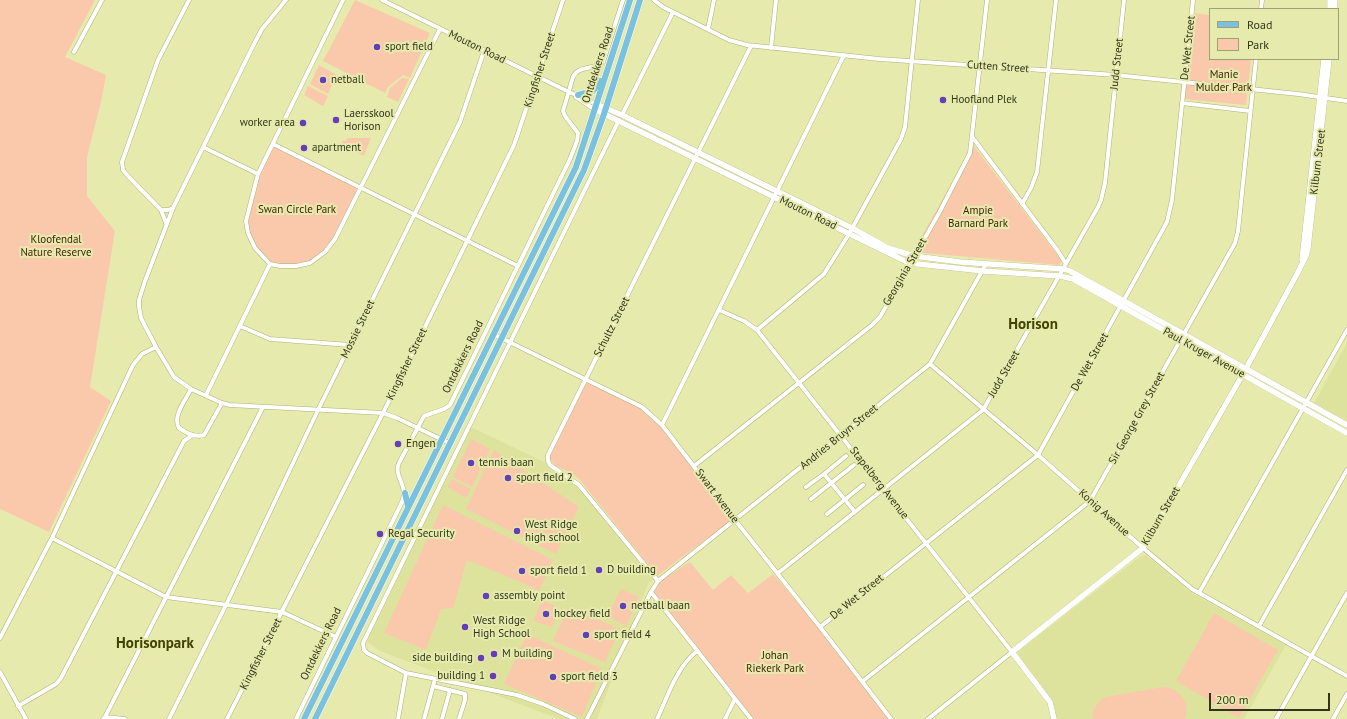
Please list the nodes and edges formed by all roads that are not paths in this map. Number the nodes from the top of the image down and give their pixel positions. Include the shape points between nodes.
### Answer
1 (102, 0) edge
2 (189, 0) edge
3 (286, 0) edge
4 (343, 0) edge
5 (382, 0) edge
6 (563, 0) edge
7 (623, 0) edge
8 (630, 0) edge
9 (640, 0) edge
10 (714, 0) edge
11 (776, 0) edge
12 (918, 0) edge
13 (987, 0) edge
14 (1056, 0) edge
15 (1124, 0) edge
16 (1193, 0) edge
17 (656, 2) edge
18 (673, 12) junction
19 (440, 29) junction
20 (708, 29) junction
21 (751, 46) junction
22 (771, 48) junction
23 (484, 51) junction
24 (74, 52) dead end
25 (844, 56) junction
26 (610, 60) junction
27 (1256, 60) edge
28 (1324, 60) edge
29 (1329, 60) edge
30 (911, 62) junction
31 (980, 66) junction
32 (1048, 71) junction
33 (1116, 75) junction
34 (538, 77) junction
35 (1185, 82) junction
36 (1252, 90) junction
37 (573, 94) junction
38 (1323, 98) junction
39 (1347, 101) edge
40 (1182, 103) junction
41 (595, 106) junction
42 (605, 111) junction
43 (1250, 111) junction
44 (620, 118) junction
45 (973, 138) junction
46 (272, 144) junction
47 (204, 147) junction
48 (697, 156) junction
49 (258, 174) junction
50 (362, 188) junction
51 (775, 194) junction
52 (1022, 204) junction
53 (173, 208) junction
54 (161, 210) junction
55 (415, 215) junction
56 (166, 224) junction
57 (850, 231) junction
58 (467, 240) junction
59 (914, 256) junction
60 (910, 263) junction
61 (270, 264) junction
62 (986, 264) junction
63 (518, 266) junction
64 (1065, 266) junction
65 (983, 271) junction
66 (1060, 276) junction
67 (1124, 300) junction
68 (1121, 306) junction
69 (718, 310) junction
70 (240, 326) junction
71 (757, 330) junction
72 (1347, 330) edge
73 (493, 334) junction
74 (1182, 337) junction
75 (501, 338) junction
76 (510, 342) junction
77 (350, 345) junction
78 (156, 347) junction
79 (930, 364) junction
80 (1244, 371) junction
81 (586, 379) junction
82 (800, 382) junction
83 (192, 389) junction
84 (206, 395) junction
85 (222, 403) junction
86 (1305, 405) junction
87 (263, 407) junction
88 (318, 410) junction
89 (983, 410) junction
90 (383, 413) junction
91 (662, 425) junction
92 (1347, 426) edge
93 (417, 427) junction
94 (182, 430) junction
95 (1347, 433) edge
96 (193, 435) junction
97 (842, 436) junction
98 (440, 440) junction
99 (184, 441) junction
100 (449, 443) junction
101 (1038, 455) junction
102 (846, 456) dead end
103 (854, 465) dead end
104 (694, 466) junction
105 (1347, 470) edge
106 (824, 474) junction
107 (831, 483) junction
108 (863, 485) dead end
109 (806, 487) dead end
110 (884, 490) junction
111 (405, 493) junction
112 (811, 499) dead end
113 (845, 500) junction
114 (1090, 501) junction
115 (408, 506) junction
116 (855, 512) junction
117 (827, 514) dead end
118 (735, 520) junction
119 (52, 538) junction
120 (925, 543) junction
121 (1143, 548) junction
122 (116, 571) junction
123 (778, 574) junction
124 (658, 581) junction
125 (651, 592) junction
126 (1347, 592) edge
127 (1199, 593) junction
128 (166, 597) junction
129 (969, 597) junction
130 (226, 605) junction
131 (282, 612) junction
132 (1259, 626) junction
133 (820, 627) junction
134 (336, 637) junction
135 (0, 638) edge
136 (697, 651) junction
137 (1012, 652) junction
138 (1312, 656) junction
139 (0, 672) edge
140 (406, 673) junction
141 (1347, 676) edge
142 (434, 679) junction
143 (863, 681) junction
144 (432, 686) junction
145 (450, 690) junction
146 (1347, 694) edge
147 (735, 699) junction
148 (18, 706) junction
149 (104, 718) edge
150 (26, 719) edge
151 (124, 719) edge
152 (168, 719) edge
153 (227, 719) edge
154 (296, 719) edge
155 (304, 719) edge
156 (315, 719) edge
157 (398, 719) edge
158 (424, 719) edge
159 (442, 719) edge
160 (460, 719) edge
161 (575, 719) edge
162 (587, 719) edge
163 (657, 719) edge
164 (725, 719) edge
165 (751, 719) edge
166 (891, 719) edge
167 (928, 719) edge
168 (1054, 719) edge
169 (1276, 719) edge
170 (1333, 719) edge

1 - 24 street
2 - 54 street via 158,60 122,165 128,176
3 - 47 street via 256,39
4 - 46 street
5 - 19 street, Mouton Road
6 - 34 street, Kingfisher Street
7 - 37 street, Ontdekkers Road via 602,62 576,72
8 - 26 main road, Ontdekkers Road
9 - 42 main road, Ontdekkers Road
10 - 20 street
11 - 22 street
12 - 30 street
13 - 31 street, Georginia Street
14 - 32 street
15 - 33 street, Judd Street
16 - 35 street, De Wet Street
17 - 18 street, Cutten Street
18 - 20 street, Cutten Street
18 - 44 street
19 - 23 street, Mouton Road
19 - 50 street
20 - 21 street, Cutten Street via 729,40
21 - 22 street, Cutten Street
21 - 48 street, Schultz Street
22 - 25 street, Cutten Street
23 - 34 street, Mouton Road
23 - 55 street, Mossie Street via 460,122
25 - 30 street, Cutten Street
25 - 51 street
26 - 37 main road via 596,88 590,93
26 - 41 main road, Ontdekkers Road
27 - 36 street, Sir George Grey Street
28 - 38 main road, Kilburn Street
29 - 38 main road, Kilburn Street
30 - 31 street, Cutten Street
30 - 57 street via 902,136
31 - 32 street, Cutten Street
31 - 45 street, Georginia Street
32 - 33 street, Cutten Street
32 - 52 street via 1037,172
33 - 35 street, Cutten Street
33 - 64 street, Judd Street via 1102,200
34 - 37 street, Mouton Road
34 - 58 street, Kingfisher Street via 514,145
35 - 36 street, Cutten Street
35 - 40 street, De Wet Street
36 - 38 street, Cutten Street
36 - 43 street, Sir George Grey Street
37 - 41 street, Mouton Road
37 - 63 street, Ontdekkers Road via 563,112 577,132 577,138 564,173
38 - 39 street, Cutten Street
38 - 80 main road, Kilburn Street via 1306,256
40 - 43 street
40 - 67 street, De Wet Street via 1169,217
41 - 42 main road, Mouton Road
41 - 73 main road, Ontdekkers Road via 576,166
42 - 44 main road, Mouton Road
42 - 75 main road, Ontdekkers Road via 584,170
43 - 74 street, Sir George Grey Street via 1236,239
44 - 48 main road, Mouton Road
44 - 76 street
45 - 52 street
45 - 59 street, Georginia Street via 968,159
46 - 49 street
46 - 50 street
47 - 49 street
47 - 53 street
48 - 51 main road, Mouton Road
48 - 81 street, Schultz Street
49 - 61 street via 246,216 246,226 252,244
50 - 55 street
50 - 61 street via 335,239 321,256 302,265
51 - 57 main road, Mouton Road
51 - 69 street
52 - 64 street via 1058,251
53 - 54 street
53 - 56 street
54 - 56 street
55 - 58 street
55 - 77 street, Mossie Street
56 - 78 street via 139,300 141,318
57 - 59 main road, Mouton Road via 888,248
57 - 60 main road, Mouton Road
57 - 71 street via 824,274
58 - 63 street
58 - 90 street, Kingfisher Street
59 - 60 street, Georginia Street
59 - 62 main road, Mouton Road
60 - 65 main road, Mouton Road
60 - 82 street, Georginia Street via 880,317
61 - 70 street
62 - 64 main road, Mouton Road
62 - 65 street, Andries Bruyn Street
63 - 93 street, Ontdekkers Road via 450,405 425,415
64 - 66 street, Judd Street
64 - 67 main road, Paul Kruger Avenue
65 - 66 main road, Mouton Road
65 - 79 street, Andries Bruyn Street
66 - 68 main road, Paul Kruger Avenue via 1073,279
66 - 89 street, Judd Street
67 - 68 street, De Wet Street
67 - 74 main road, Paul Kruger Avenue
68 - 74 main road, Paul Kruger Avenue
68 - 101 street, De Wet Street
69 - 71 street, Stapelberg Avenue via 744,321
69 - 91 street
70 - 77 street via 270,339
70 - 84 street
71 - 82 street, Stapelberg Avenue
72 - 86 street
73 - 75 street, Swart Avenue
73 - 98 main road, Ontdekkers Road
74 - 80 main road, Paul Kruger Avenue
74 - 114 street, Sir George Grey Street
75 - 76 street, Swart Avenue
75 - 100 main road, Ontdekkers Road
76 - 81 street, Swart Avenue
76 - 140 street via 362,642 367,653
77 - 88 street, Mossie Street
78 - 83 street via 174,377
78 - 119 street via 142,354 133,365
79 - 89 street, Konig Avenue
79 - 97 street, Andries Bruyn Street
80 - 86 main road, Paul Kruger Avenue
80 - 121 main road, Kilburn Street
81 - 91 street, Swart Avenue via 642,407
81 - 124 street, Schultz Street via 549,453 549,464 579,484
82 - 97 street, Stapelberg Avenue
82 - 104 street, Georginia Street
83 - 84 street
83 - 94 street via 177,418 177,426
84 - 85 street
85 - 87 street
85 - 96 street via 205,434
86 - 92 main road, Paul Kruger Avenue
86 - 95 main road, Paul Kruger Avenue
86 - 127 street
87 - 88 street
87 - 128 street
88 - 90 street
88 - 130 street, Mossie Street
89 - 101 street, Konig Avenue
89 - 110 street, Judd Street
90 - 93 street
90 - 131 street, Kingfisher Street
91 - 104 street, Swart Avenue
93 - 98 street
93 - 111 street, Ontdekkers Road via 397,467
94 - 96 street
94 - 99 street
96 - 99 street
97 - 110 street, Stapelberg Avenue
97 - 118 street, Andries Bruyn Street
98 - 100 street
98 - 115 main road, Ontdekkers Road
99 - 122 street
100 - 156 main road, Ontdekkers Road
101 - 114 street, Konig Avenue
101 - 120 street, De Wet Street
102 - 106 street
103 - 107 street
104 - 118 street, Swart Avenue
105 - 132 street
106 - 107 street
106 - 109 street
107 - 112 street
107 - 113 street
108 - 113 street
110 - 116 street, Judd Street
110 - 120 street, Stapelberg Avenue
111 - 115 main road
111 - 134 street, Ontdekkers Road
113 - 116 street
113 - 117 street
114 - 121 street, Konig Avenue
114 - 129 street, Sir George Grey Street
115 - 155 main road, Ontdekkers Road
116 - 123 street, Judd Street
118 - 123 street, Swart Avenue
118 - 124 street, Andries Bruyn Street
119 - 122 street
119 - 135 street
120 - 129 street, Stapelberg Avenue
120 - 133 street, De Wet Street
121 - 127 street, Konig Avenue
121 - 137 main road, Kilburn Street
122 - 128 street
122 - 148 street via 62,678
123 - 133 street, Swart Avenue
124 - 125 street, Andries Bruyn Street
125 - 136 street
125 - 162 street, Andries Bruyn Street
126 - 138 street
127 - 132 street, Konig Avenue
128 - 130 street
128 - 149 street
129 - 137 street, Stapelberg Avenue
129 - 143 street, Sir George Grey Street
130 - 131 street
130 - 152 street, Mossie Street
131 - 134 street
131 - 153 street, Kingfisher Street
132 - 138 street, Konig Avenue
133 - 143 street, Swart Avenue
134 - 154 street, Ontdekkers Road
136 - 147 street
136 - 163 street via 681,668
137 - 167 street, Kilburn Street
137 - 168 main road via 1050,702
138 - 141 street, Konig Avenue
138 - 169 street
139 - 148 street
140 - 142 street
140 - 157 street
142 - 144 street
142 - 161 street via 525,697
143 - 166 street, Swart Avenue
144 - 145 street
144 - 158 street
145 - 159 street
145 - 160 street via 465,694
146 - 170 street
147 - 164 street
147 - 165 street
148 - 150 street
149 - 151 street

